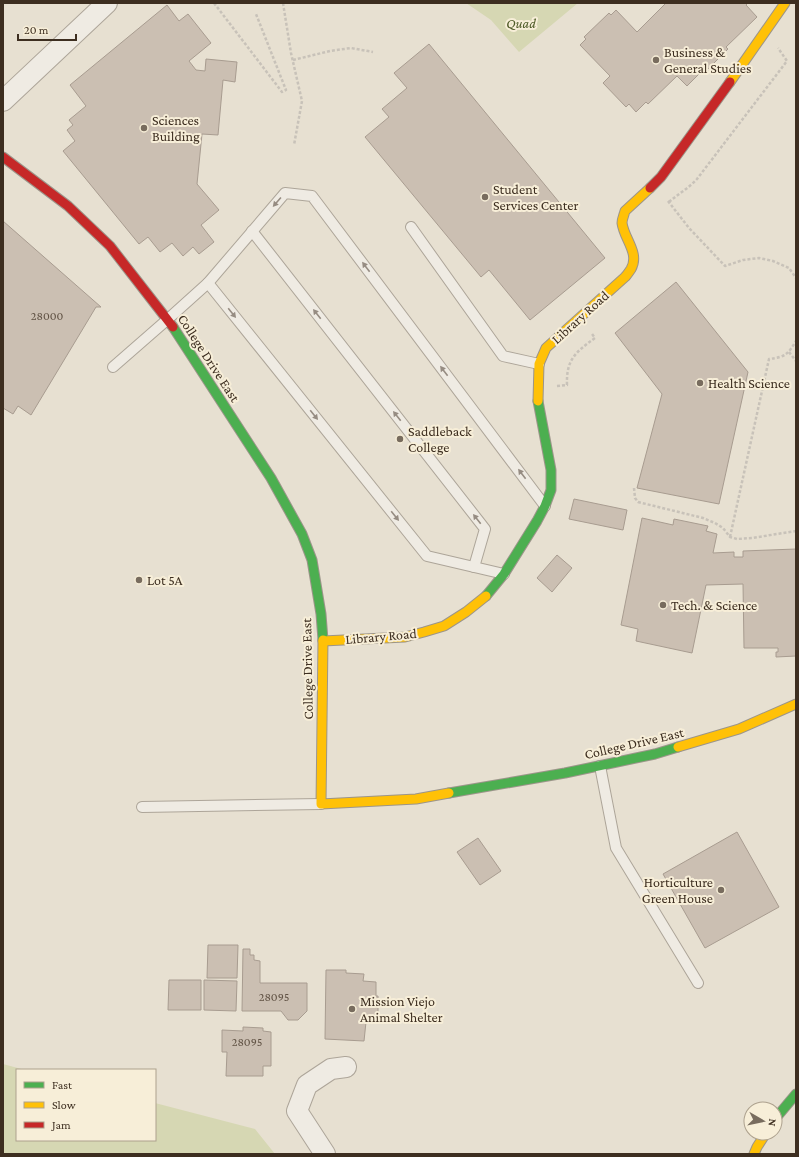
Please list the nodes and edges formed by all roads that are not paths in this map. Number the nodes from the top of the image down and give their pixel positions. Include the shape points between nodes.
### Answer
1 (107, 3) edge
2 (785, 3) edge
3 (3, 101) edge
4 (3, 157) edge
5 (411, 227) dead end
6 (252, 231) junction
7 (208, 283) junction
8 (168, 319) junction
9 (539, 364) junction
10 (113, 367) dead end
11 (546, 506) junction
12 (474, 567) junction
13 (504, 574) junction
14 (323, 641) junction
15 (796, 704) edge
16 (600, 766) junction
17 (321, 804) junction
18 (142, 807) dead end
19 (698, 983) dead end
20 (346, 1067) dead end
21 (796, 1094) edge
22 (783, 1109) edge
23 (761, 1141) edge
24 (325, 1154) edge
25 (754, 1154) edge

1 - 3 street
2 - 9 street, Library Road via 661,177 626,211 622,218 623,226 632,248 633,258 631,268 625,277 546,348
4 - 8 street, College Drive East via 68,206 110,246
5 - 9 lane via 503,356
6 - 7 lane
11 -> 6 lane via 312,196 285,193
12 -> 6 lane via 485,529
7 - 8 lane
7 -> 12 lane via 427,556
8 - 10 lane
8 - 14 street, College Drive East via 271,478 302,534 312,560
9 - 11 street, Library Road via 538,399 551,470 551,490
11 - 13 street, Library Road
12 - 13 lane
13 - 14 street, Library Road via 487,595 444,626 405,637
14 - 17 street, College Drive East
15 - 16 street, College Drive East via 739,729 655,754
16 - 17 street, College Drive East via 416,799
16 - 19 lane via 616,848
17 - 18 lane
20 - 24 street via 331,1069 307,1085 297,1111
21 - 22 street
23 - 25 street

